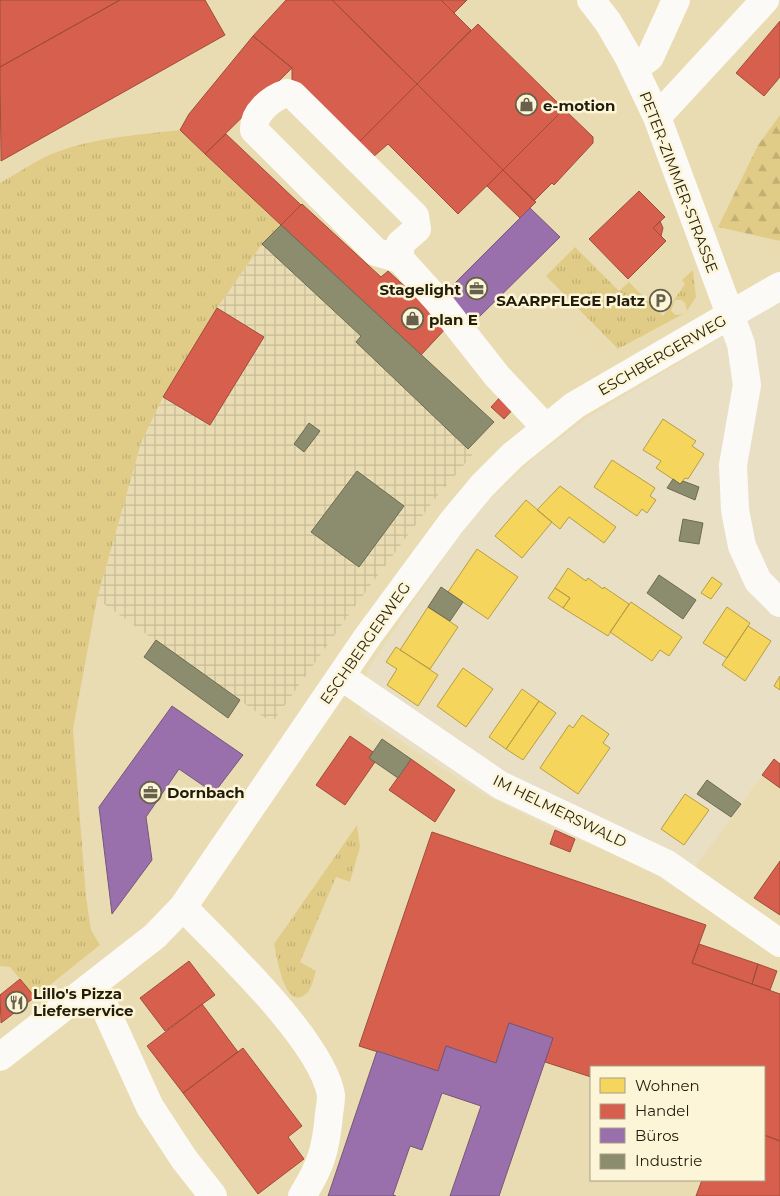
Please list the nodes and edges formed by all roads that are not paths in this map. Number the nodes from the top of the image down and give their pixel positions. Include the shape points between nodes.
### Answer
1 (591, 0) edge
2 (676, 0) edge
3 (764, 0) edge
4 (634, 69) junction
5 (657, 117) junction
6 (400, 259) junction
7 (780, 286) edge
8 (729, 316) junction
9 (546, 427) junction
10 (780, 603) edge
11 (342, 676) junction
12 (183, 907) junction
13 (780, 943) edge
14 (94, 984) junction
15 (0, 1057) edge
16 (214, 1196) edge
17 (302, 1196) edge

1 - 4 street, PETER-ZIMMER-STRASSE via 608,22
2 - 4 street via 650,57
3 - 5 street
4 - 5 street, PETER-ZIMMER-STRASSE
5 - 8 street, PETER-ZIMMER-STRASSE
6 - 6 street via 376,252 254,130 257,116 271,101 287,93 293,95 415,216 417,229 400,244
6 - 9 street via 497,376
7 - 8 street, ESCHBERGERWEG
8 - 9 street, ESCHBERGERWEG via 575,405
8 - 10 street, PETER-ZIMMER-STRASSE via 741,344 747,385 733,465 734,510 742,546 758,581
9 - 11 street, ESCHBERGERWEG via 513,455 452,522
11 - 12 street, ESCHBERGERWEG
11 - 13 street, IM HELMERSWALD via 500,784 666,864
12 - 14 street, ESCHBERGERWEG via 155,936
12 - 17 street via 273,1002 316,1058 331,1095 327,1144 314,1178
14 - 15 street, ESCHBERGERWEG
14 - 16 street via 150,1107 184,1159

